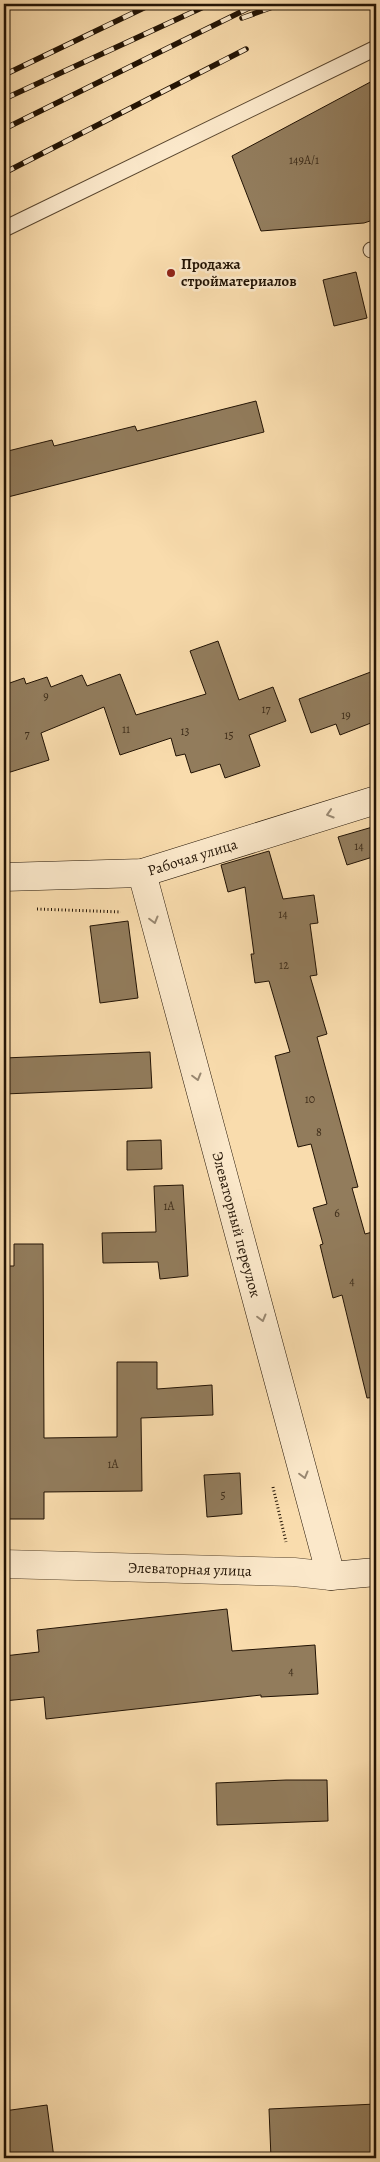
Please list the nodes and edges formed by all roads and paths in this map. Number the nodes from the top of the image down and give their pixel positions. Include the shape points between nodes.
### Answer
1 (376, 48) edge
2 (4, 229) edge
3 (376, 800) edge
4 (142, 873) junction
5 (4, 877) edge
6 (33, 909) dead end
7 (127, 912) dead end
8 (273, 1485) dead end
9 (4, 1564) edge
10 (294, 1572) junction
11 (376, 1572) edge
12 (331, 1576) junction

1 - 2 lane
3 -> 4 street, Рабочая улица
4 - 5 street, Рабочая улица
4 -> 12 street, Элеваторный переулок
6 - 7 path
8 - 10 path
9 - 10 street, Элеваторная улица
10 - 12 street, Элеваторная улица
11 - 12 street, Элеваторная улица

